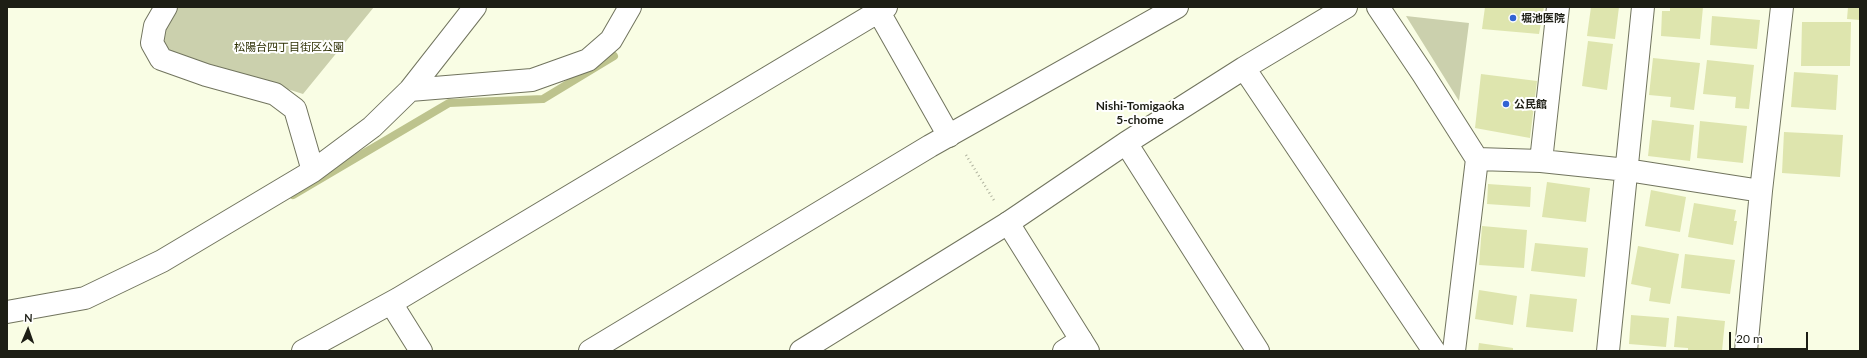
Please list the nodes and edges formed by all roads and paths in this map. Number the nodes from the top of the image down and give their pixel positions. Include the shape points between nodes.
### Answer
1 (166, 7) edge
2 (475, 7) edge
3 (630, 7) edge
4 (1177, 7) edge
5 (1346, 7) edge
6 (1378, 7) edge
7 (1558, 7) edge
8 (1643, 7) edge
9 (1782, 7) edge
10 (880, 9) edge
11 (1244, 68) junction
12 (410, 90) junction
13 (949, 136) junction
14 (1126, 143) junction
15 (966, 154) dead end
16 (1477, 159) junction
17 (1542, 161) junction
18 (1628, 170) junction
19 (313, 171) junction
20 (1761, 191) junction
21 (1008, 223) junction
22 (391, 302) junction
23 (7, 312) edge
24 (1078, 347) edge
25 (303, 351) edge
26 (421, 351) edge
27 (590, 351) edge
28 (801, 351) edge
29 (1258, 351) edge
30 (1434, 351) edge
31 (1454, 351) edge
32 (1608, 351) edge
33 (1746, 351) edge

1 - 19 street via 155,26 152,43 161,59 206,75 275,94 296,109
2 - 12 street
3 - 12 street via 611,40 588,60 532,80
4 - 13 street
5 - 11 street
6 - 16 street
7 - 17 street
8 - 18 street
9 - 20 street
10 - 13 street
10 - 22 street
11 - 14 street
11 - 30 street
12 - 19 street via 372,127
13 - 27 street
14 - 21 street
14 - 29 street
15 - 21 path
16 - 17 street
16 - 31 street
17 - 18 street
18 - 20 street
18 - 32 street
19 - 23 street via 162,262 85,298
20 - 33 street
21 - 24 street
21 - 28 street
22 - 25 street
22 - 26 street

